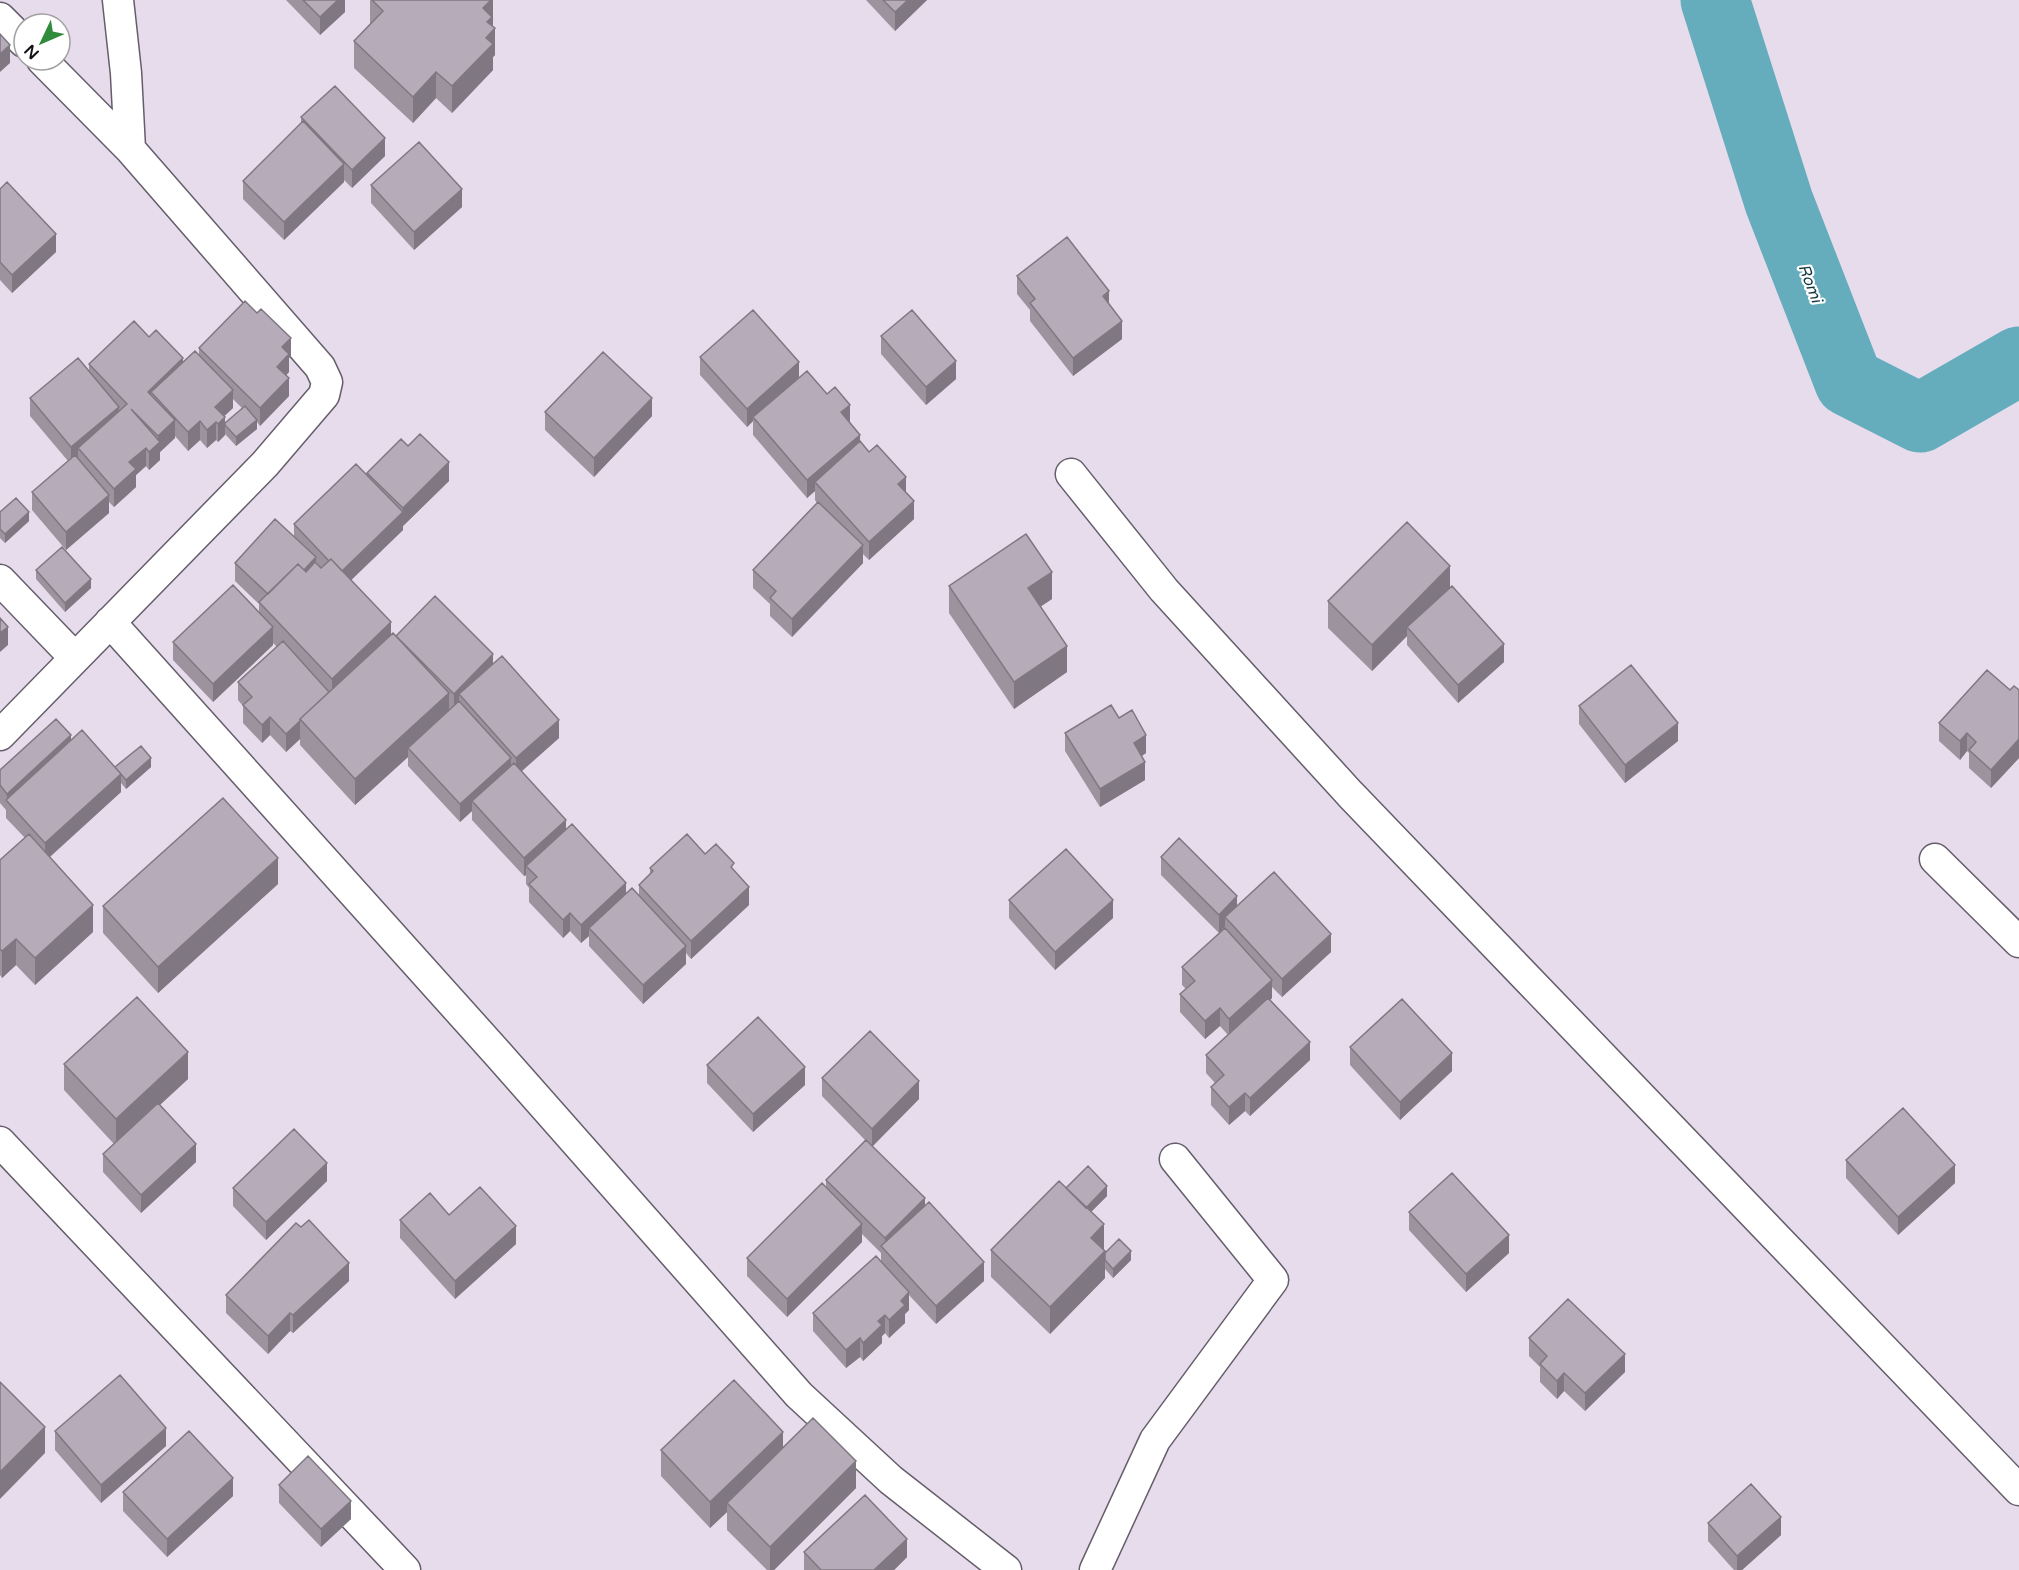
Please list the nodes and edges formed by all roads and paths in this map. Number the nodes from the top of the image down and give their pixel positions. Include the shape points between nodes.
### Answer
1 (118, 0) edge
2 (0, 18) edge
3 (12, 30) edge
4 (54, 72) edge
5 (130, 149) junction
6 (1071, 474) dead end
7 (0, 580) edge
8 (110, 622) junction
9 (75, 658) junction
10 (0, 735) edge
11 (1935, 859) dead end
12 (2019, 942) edge
13 (0, 1142) edge
14 (1175, 1159) dead end
15 (2019, 1490) edge
16 (405, 1570) edge
17 (1006, 1570) edge
18 (1095, 1570) edge

1 - 5 street
2 - 3 street
4 - 5 street
5 - 8 street via 320,367 327,382 324,395 265,464
6 - 15 street via 1164,590 1350,794
7 - 9 street
8 - 9 street
8 - 17 street via 798,1395 891,1480
9 - 10 street
11 - 12 street
13 - 16 street
14 - 18 street via 1273,1280 1155,1440

